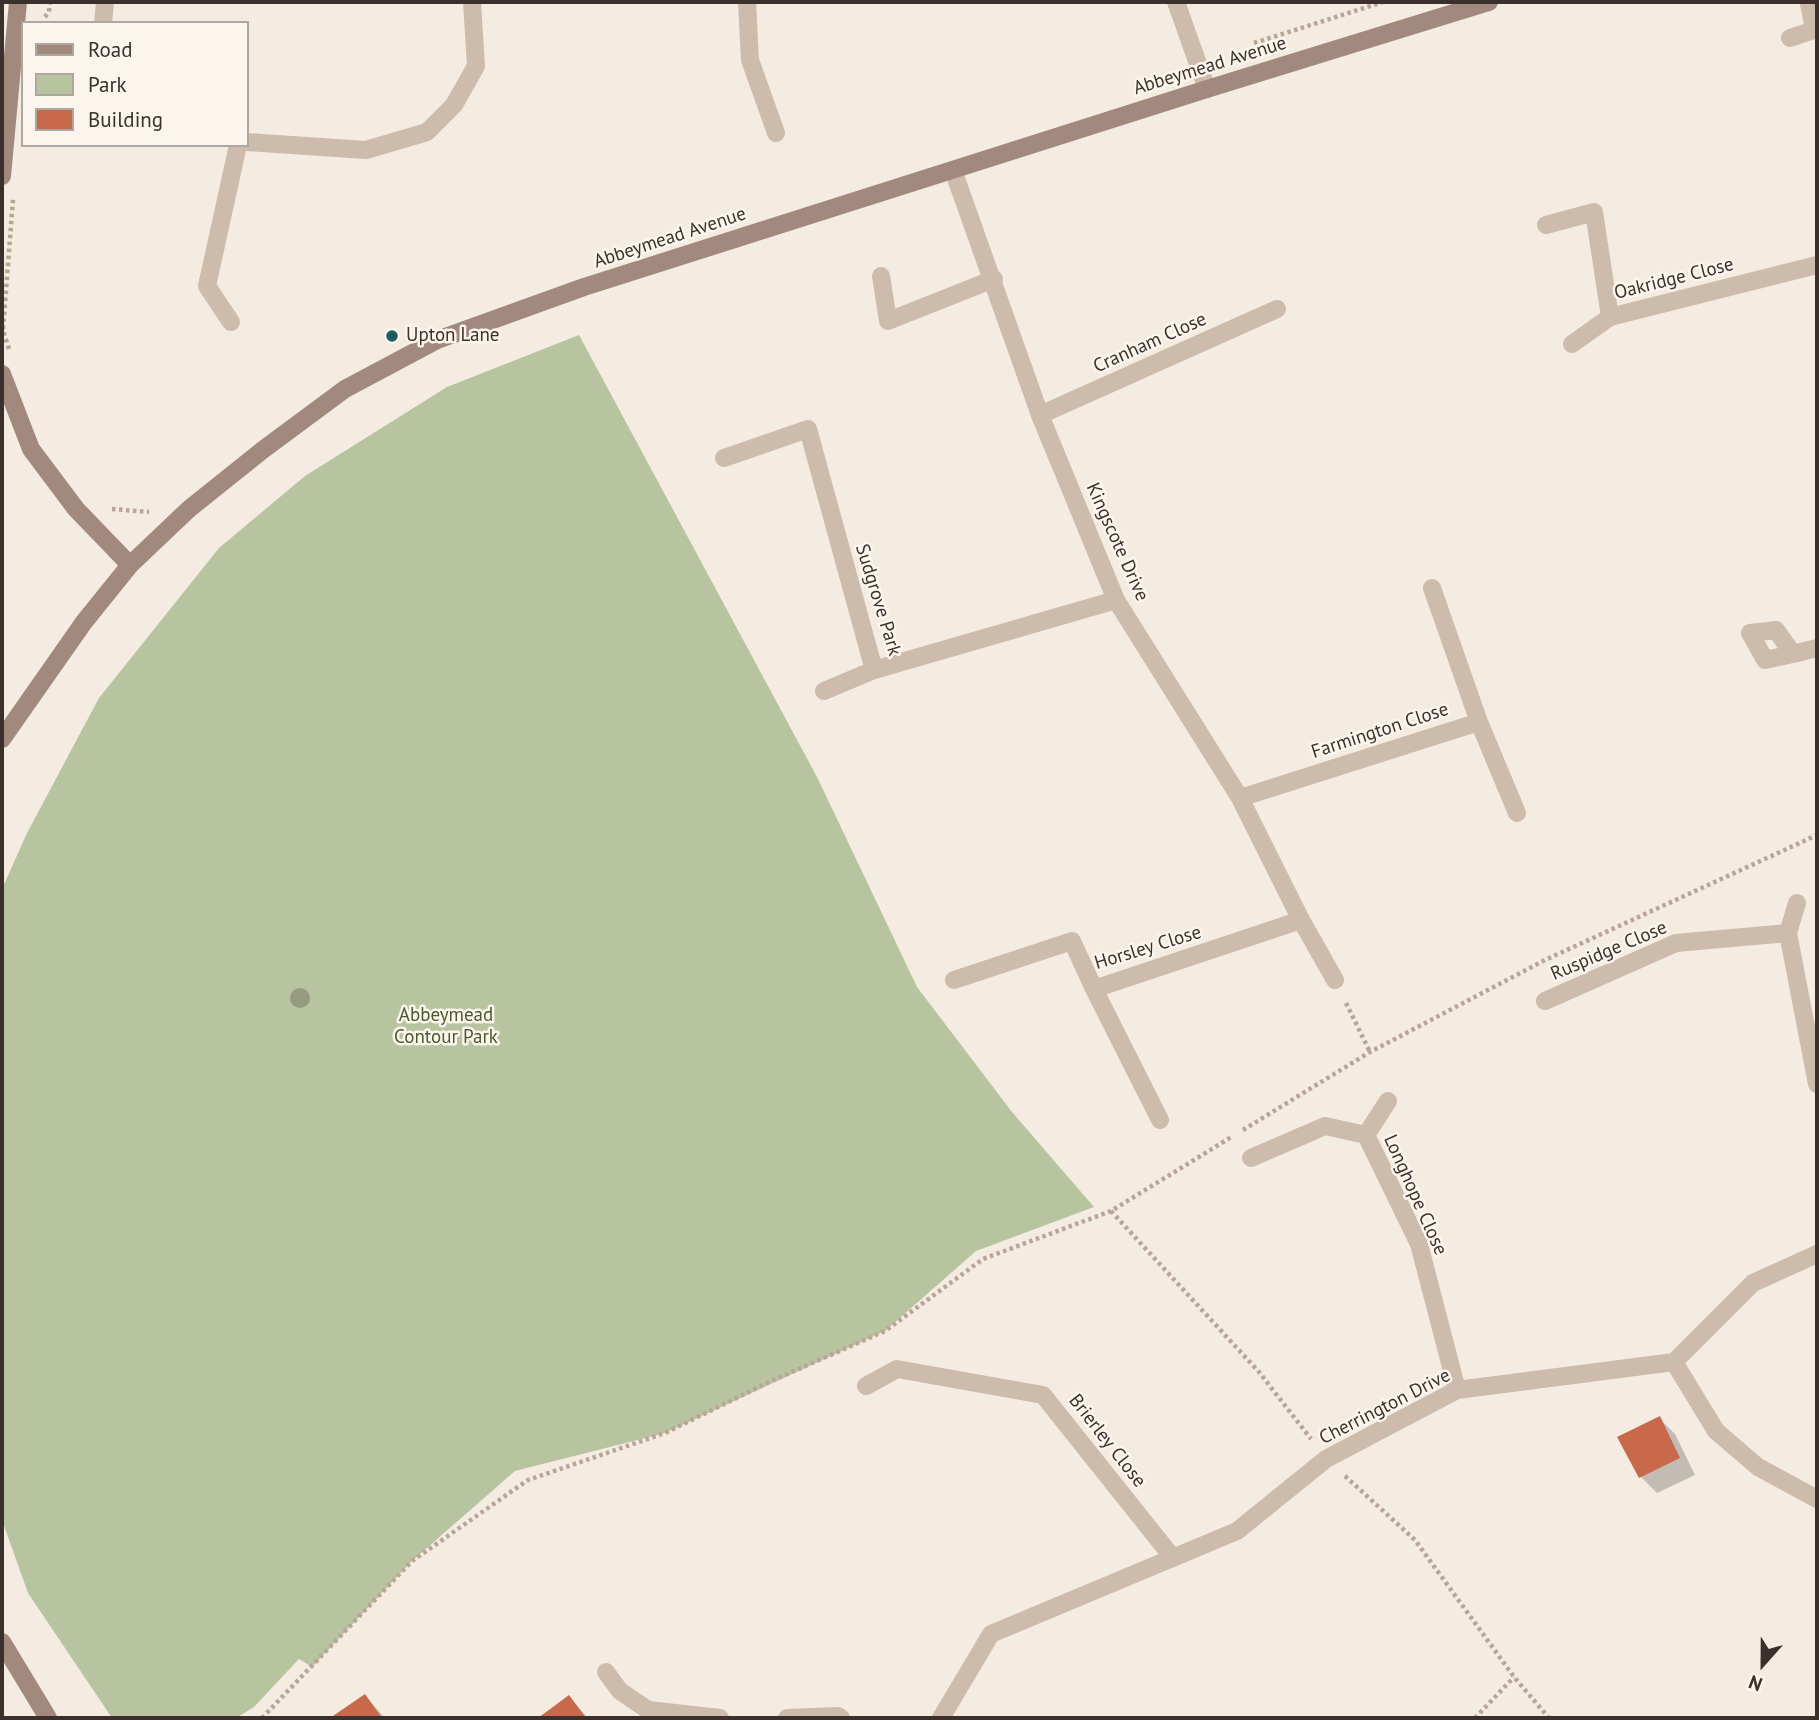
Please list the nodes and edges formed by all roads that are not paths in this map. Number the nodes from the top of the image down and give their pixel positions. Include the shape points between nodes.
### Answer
1 (18, 2) edge
2 (105, 2) edge
3 (472, 2) edge
4 (747, 2) edge
5 (1176, 2) edge
6 (1489, 2) edge
7 (1810, 4) dead end
8 (103, 21) edge
9 (1815, 29) edge
10 (1790, 38) dead end
11 (1207, 89) junction
12 (776, 133) dead end
13 (248, 142) edge
14 (238, 147) edge
15 (953, 170) junction
16 (2, 176) edge
17 (1546, 225) dead end
18 (1817, 265) edge
19 (881, 276) dead end
20 (993, 279) junction
21 (1276, 309) dead end
22 (1610, 317) junction
23 (231, 322) dead end
24 (1572, 344) dead end
25 (2, 374) edge
26 (1040, 415) junction
27 (724, 458) dead end
28 (130, 565) junction
29 (1432, 588) dead end
30 (1116, 600) junction
31 (1817, 648) edge
32 (1793, 654) junction
33 (874, 670) junction
34 (824, 691) dead end
35 (1479, 722) junction
36 (2, 739) edge
37 (1240, 798) junction
38 (1517, 813) dead end
39 (1797, 903) dead end
40 (1301, 920) junction
41 (1788, 933) junction
42 (954, 980) dead end
43 (1335, 980) road end
44 (1094, 989) junction
45 (1545, 1001) dead end
46 (1817, 1084) edge
47 (1388, 1101) dead end
48 (1160, 1120) dead end
49 (1366, 1135) junction
50 (1251, 1158) dead end
51 (1817, 1254) edge
52 (1674, 1362) junction
53 (866, 1386) dead end
54 (1457, 1390) junction
55 (1817, 1499) edge
56 (1173, 1558) junction
57 (2, 1642) edge
58 (606, 1672) dead end
59 (48, 1718) edge
60 (720, 1718) edge
61 (787, 1718) edge
62 (841, 1718) edge
63 (942, 1718) edge

1 - 16 street
2 - 8 street
3 - 13 street via 476,66 454,104 427,132 366,150
4 - 12 street via 750,60
5 - 11 street
6 - 11 street, Abbeymead Avenue
7 - 9 street
9 - 10 street
11 - 15 street, Abbeymead Avenue
14 - 23 street via 207,286
15 - 20 street, Kingscote Drive
15 - 28 street, Abbeymead Avenue via 584,287 437,340 345,389 189,509
17 - 22 street, Oakridge Close via 1594,212
18 - 22 street, Oakridge Close
19 - 20 street via 888,321
20 - 26 street, Kingscote Drive
21 - 26 street, Cranham Close
22 - 24 street
25 - 28 street via 31,449 67,499
26 - 30 street, Kingscote Drive
27 - 33 street, Sudgrove Park via 808,429
28 - 36 street, Abbeymead Avenue
29 - 35 street
30 - 33 street, Sudgrove Park
30 - 37 street, Kingscote Drive
31 - 32 street
32 - 32 street via 1765,660 1750,634 1776,630
33 - 34 street
35 - 37 street, Farmington Close
35 - 38 street, Farmington Close
37 - 40 street, Kingscote Drive
39 - 41 street
40 - 43 street, Kingscote Drive
40 - 44 street, Horsley Close
41 - 45 street, Ruspidge Close via 1676,943
41 - 46 street
42 - 44 street, Horsley Close via 1072,941
44 - 48 street
47 - 49 street
49 - 50 street, Longhope Close via 1325,1126
49 - 54 street, Longhope Close via 1419,1244
51 - 52 street via 1753,1283
52 - 54 street, Cherrington Drive
52 - 55 street via 1716,1431 1758,1467
53 - 56 street, Brierley Close via 897,1369 1044,1388
54 - 56 street, Cherrington Drive via 1326,1459 1237,1531
56 - 63 street, Cherrington Drive via 991,1634
57 - 59 street
58 - 60 street via 620,1692 648,1710
61 - 62 street

